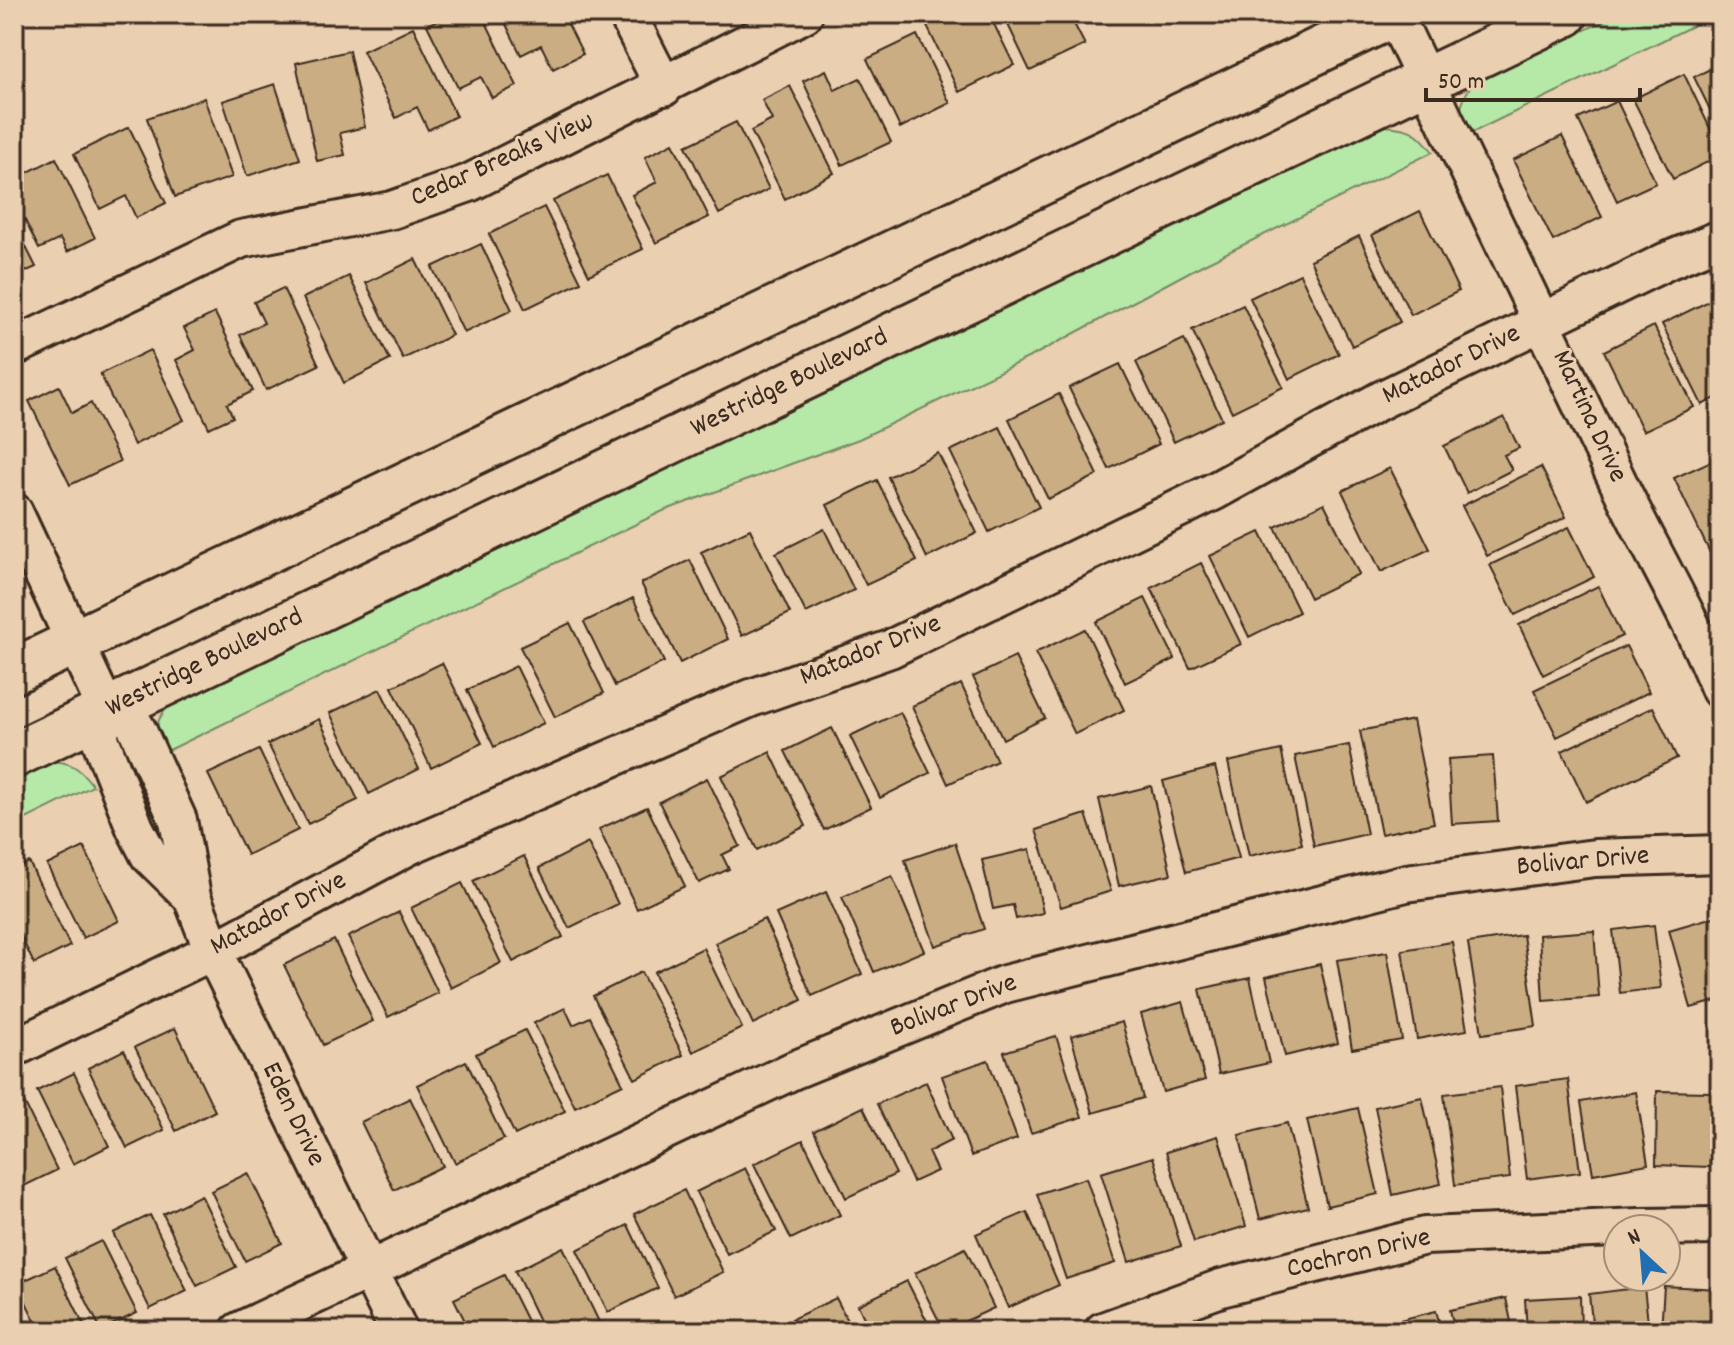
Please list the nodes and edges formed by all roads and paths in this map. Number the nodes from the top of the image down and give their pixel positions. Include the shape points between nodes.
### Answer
1 (627, 14) edge
2 (804, 14) edge
3 (1394, 14) edge
4 (1565, 14) edge
5 (1426, 80) junction
6 (664, 87) junction
7 (1720, 239) edge
8 (1543, 321) junction
9 (14, 347) edge
10 (14, 512) edge
11 (73, 644) junction
12 (1712, 648) edge
13 (14, 671) edge
14 (1720, 690) edge
15 (107, 711) junction
16 (14, 755) edge
17 (1720, 854) edge
18 (213, 951) junction
19 (14, 1048) edge
20 (1720, 1226) edge
21 (368, 1270) junction
22 (239, 1331) edge
23 (399, 1331) edge
24 (1103, 1331) edge

1 - 6 street
2 - 6 street, Cedar Breaks View
3 - 5 street, Martina Drive
3 - 11 main road
4 - 5 main road, Westridge Boulevard
5 - 8 street, Martina Drive
5 - 15 main road, Westridge Boulevard
6 - 9 street, Cedar Breaks View via 469,183 392,210 241,239
7 - 8 street, Matador Drive
8 - 12 street, Martina Drive via 1620,486
8 - 18 street, Matador Drive via 1381,400 1215,491 890,649 751,698 411,845
10 - 11 street, Eden Drive
11 - 13 main road
11 - 15 street, Eden Drive
12 - 14 street, Martina Drive
15 - 16 main road, Westridge Boulevard
15 - 18 street, Eden Drive via 130,717 172,806 192,897
17 - 21 street, Bolivar Drive via 1595,858 1406,883 1005,984 794,1070
18 - 19 street, Matador Drive
18 - 21 street, Eden Drive
20 - 24 street, Cochron Drive via 1425,1236 1221,1288
21 - 22 street, Bolivar Drive
21 - 23 street, Eden Drive

